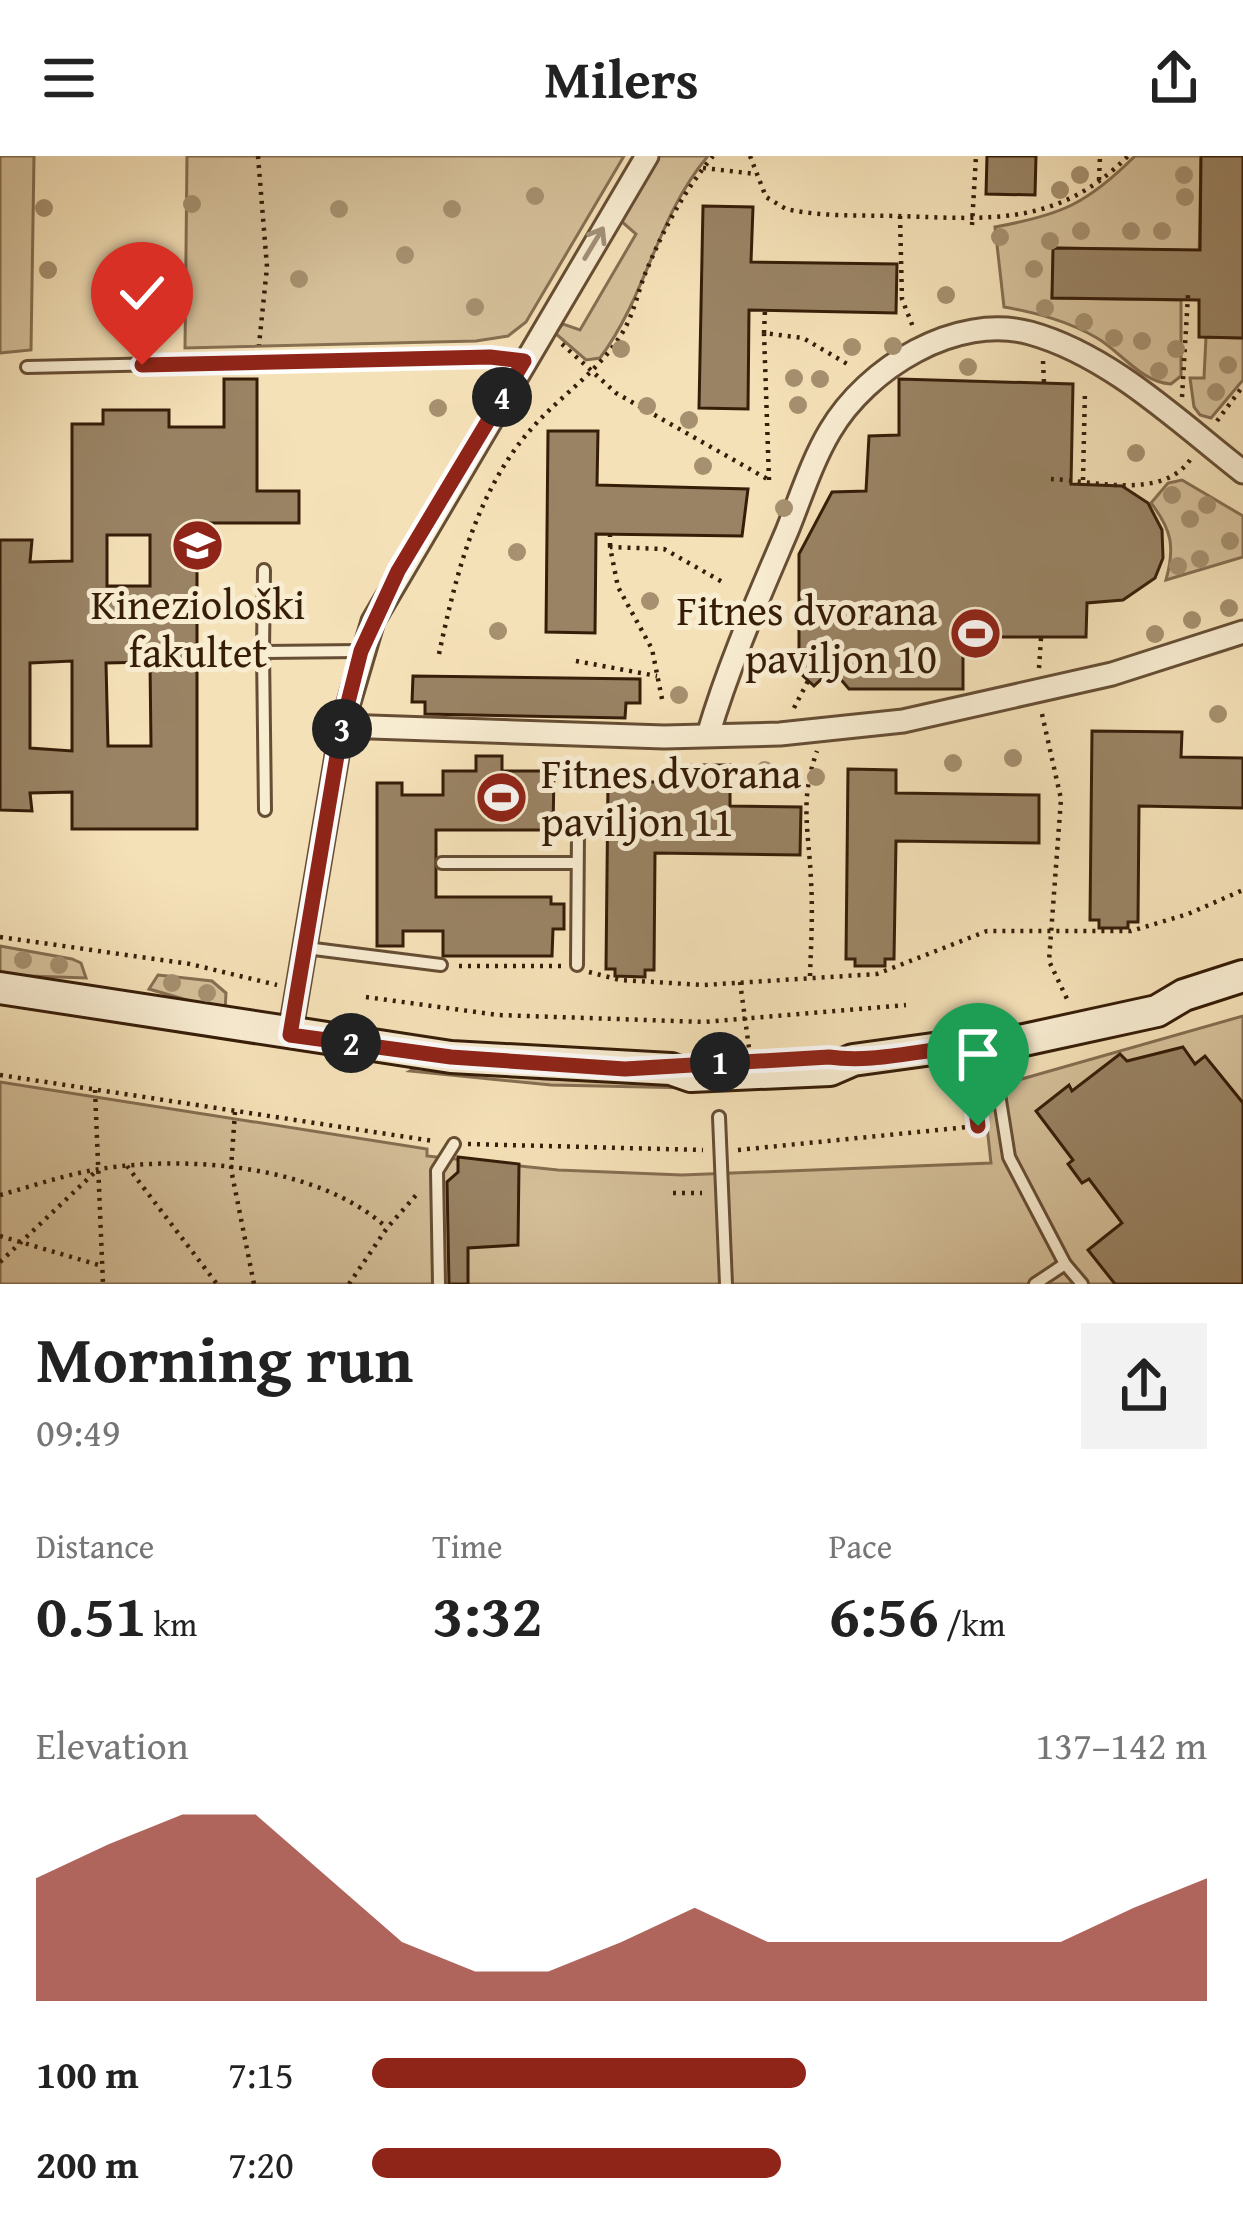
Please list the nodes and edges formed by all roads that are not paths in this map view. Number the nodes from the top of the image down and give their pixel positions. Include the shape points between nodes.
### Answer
1 (646, 156) edge
2 (524, 361) junction
3 (27, 367) dead end
4 (1243, 472) edge
5 (263, 570) dead end
6 (1243, 632) edge
7 (361, 651) junction
8 (263, 652) junction
9 (342, 726) junction
10 (708, 735) junction
11 (265, 810) dead end
12 (578, 832) dead end
13 (442, 863) dead end
14 (577, 863) junction
15 (302, 948) junction
16 (440, 965) road end
17 (577, 965) road end
18 (1243, 976) edge
19 (0, 988) edge
20 (290, 1035) junction
21 (983, 1052) junction
22 (719, 1117) dead end
23 (454, 1144) road end
24 (1065, 1264) junction
25 (439, 1284) edge
26 (726, 1284) edge
27 (1035, 1284) edge
28 (1082, 1284) edge

2 -> 1 street
2 - 3 lane
2 - 7 street via 398,571
4 - 10 street via 1100,365 1033,334 984,328 924,347 868,383 830,430 730,662
5 - 8 lane
6 - 10 street via 1112,674 903,721
7 - 8 lane
7 - 9 street
8 - 11 lane
9 - 10 street
9 - 15 street
12 - 14 lane
13 - 14 lane
14 - 17 lane
15 - 16 lane
15 - 20 street
18 - 21 street via 989,1034
19 - 20 street
20 - 21 street via 513,1063 671,1069
21 - 24 lane via 1010,1156
22 - 26 lane
23 - 25 lane via 437,1172
24 - 27 lane
24 - 28 lane

